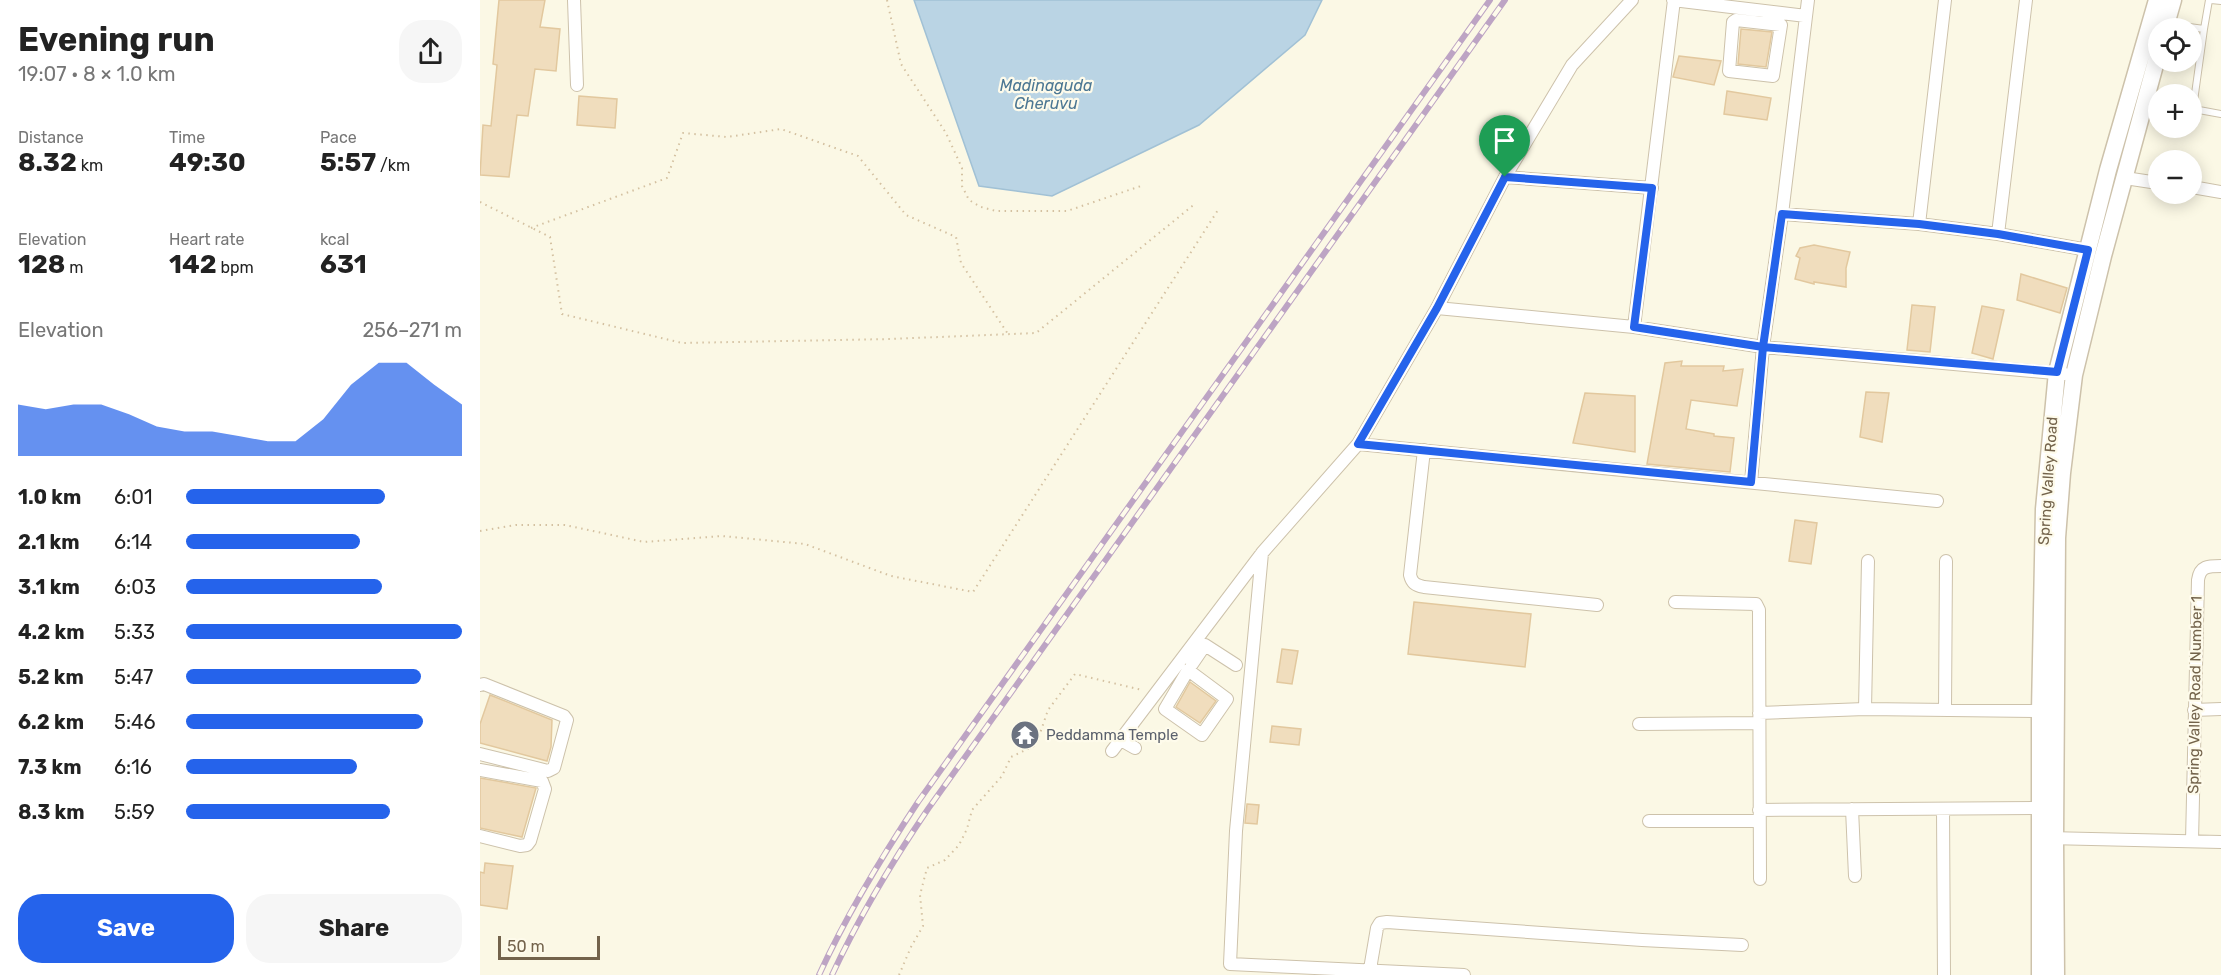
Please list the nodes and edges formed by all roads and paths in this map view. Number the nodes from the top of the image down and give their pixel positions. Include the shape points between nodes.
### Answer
1 (574, 0) edge
2 (887, 0) edge
3 (1632, 0) edge
4 (1673, 0) edge
5 (1808, 0) edge
6 (1945, 0) edge
7 (2026, 0) edge
8 (2157, 0) edge
9 (2173, 0) edge
10 (2210, 0) edge
11 (2221, 1) edge
12 (1748, 15) junction
13 (2168, 18) edge
14 (1805, 22) junction
15 (1781, 25) junction
16 (2204, 29) joint
17 (2153, 72) edge
18 (577, 85) dead end
19 (2221, 114) edge
20 (1505, 177) junction
21 (2125, 178) junction
22 (2148, 181) edge
23 (1141, 186) dead end
24 (1652, 188) junction
25 (2202, 189) edge
26 (2221, 192) edge
27 (480, 202) edge
28 (1196, 203) dead end
29 (1218, 210) dead end
30 (1782, 214) junction
31 (1919, 224) junction
32 (531, 228) junction
33 (1998, 234) junction
34 (2088, 250) junction
35 (1437, 308) junction
36 (1634, 327) junction
37 (1008, 334) junction
38 (1763, 347) junction
39 (2057, 372) junction
40 (2074, 375) junction
41 (1358, 444) junction
42 (1424, 450) junction
43 (1751, 482) junction
44 (1938, 501) dead end
45 (480, 531) edge
46 (1262, 554) junction
47 (1868, 561) dead end
48 (1946, 561) dead end
49 (2221, 566) edge
50 (1675, 602) dead end
51 (1597, 605) dead end
52 (1201, 642) junction
53 (1236, 665) dead end
54 (1186, 666) junction
55 (480, 686) edge
56 (1159, 690) junction
57 (1172, 696) junction
58 (1865, 709) junction
59 (2221, 709) edge
60 (1945, 710) junction
61 (2194, 710) junction
62 (2040, 711) junction
63 (1138, 718) junction
64 (1759, 718) junction
65 (1639, 724) dead end
66 (1150, 725) dead end
67 (1121, 740) junction
68 (1135, 748) dead end
69 (1113, 751) dead end
70 (480, 754) edge
71 (480, 770) edge
72 (2041, 808) junction
73 (1852, 809) junction
74 (1943, 809) junction
75 (1760, 815) junction
76 (1649, 821) dead end
77 (480, 836) edge
78 (2048, 838) junction
79 (2192, 841) junction
80 (2221, 842) edge
81 (1855, 876) dead end
82 (1760, 879) dead end
83 (1742, 945) dead end
84 (1369, 973) edge
85 (899, 975) edge
86 (1464, 975) edge
87 (1944, 975) edge
88 (2040, 975) edge
89 (2056, 975) edge

1 - 18 street
2 - 23 path via 901,64 946,133 962,168 962,186 969,200 996,210 1067,211
3 - 20 street via 1572,65
4 - 12 street
4 - 24 street
5 - 14 street
6 - 31 street
7 - 33 street
8 - 34 street, Spring Valley Road
9 - 13 street
10 - 11 lane
10 - 16 lane
12 - 14 street
12 - 15 street
12 - 15 street via 1733,22 1728,68 1731,73 1774,75
14 - 15 street
14 - 30 street
16 - 19 lane via 2194,101 2199,110
17 - 21 street, Spring Valley Road
20 - 24 street
20 - 35 street
21 - 22 street
21 - 40 street, Spring Valley Road
24 - 36 street
25 - 26 street
27 - 32 path
28 - 37 path via 1036,333
29 - 45 path via 973,592 891,576 805,544 722,536 644,542 565,525 516,525
30 - 31 street
30 - 38 street
31 - 33 street
32 - 37 path via 550,237 562,314 682,343
32 - 37 path via 667,178 683,133 727,137 781,129 858,156 906,215 956,237 961,263
33 - 34 street
34 - 39 street, Spring Valley Road
35 - 36 street
35 - 41 street
36 - 38 street
38 - 39 street
38 - 43 street
39 - 40 street
39 - 62 street, Spring Valley Road via 2045,483
40 - 78 street, Spring Valley Road via 2057,538
41 - 42 street
41 - 46 street
42 - 43 street
42 - 51 street via 1412,582 1424,587
43 - 44 street
46 - 52 street
46 - 84 street via 1236,831 1230,964
47 - 58 street
48 - 60 street
49 - 61 street, Spring Valley Road Number 1 via 2199,572
50 - 64 street via 1756,604
52 - 53 street
52 - 54 street
54 - 56 street
54 - 57 street
54 - 57 street via 1227,699 1204,734 1199,735 1165,710
55 - 70 street via 484,684 567,720 554,768 548,771
56 - 57 street
56 - 63 street
56 - 85 path via 1075,674 1048,710 1036,745 1011,757 1002,776 972,810 959,845 945,860 927,868 920,896 923,926
58 - 60 street
58 - 64 street
59 - 61 street
60 - 62 street
61 - 79 street, Spring Valley Road Number 1
62 - 72 street, Spring Valley Road
63 - 66 street
63 - 67 street
64 - 65 street
64 - 75 street
67 - 68 street
67 - 69 street
71 - 77 street via 542,781 545,789 527,845
72 - 74 street
72 - 78 street, Spring Valley Road
73 - 74 street
73 - 75 street
73 - 81 street
74 - 87 street
75 - 76 street
75 - 82 street
78 - 79 street
78 - 88 street, Spring Valley Road
78 - 89 street, Spring Valley Road
79 - 80 street
83 - 84 street via 1387,922 1377,928
84 - 86 street

